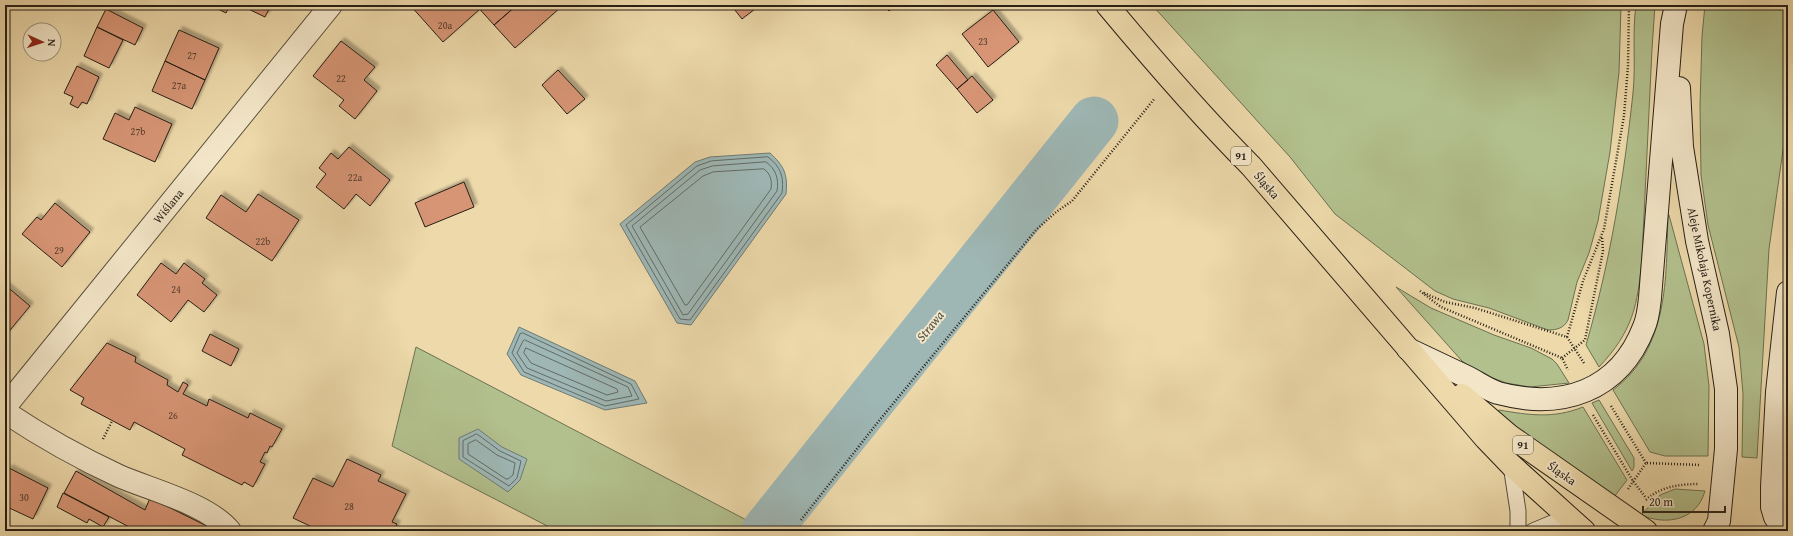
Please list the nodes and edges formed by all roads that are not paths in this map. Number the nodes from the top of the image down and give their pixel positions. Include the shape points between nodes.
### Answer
1 (331, 5) edge
2 (1107, 5) edge
3 (1676, 5) edge
4 (1686, 5) edge
5 (1788, 292) edge
6 (1408, 349) junction
7 (5, 407) edge
8 (5, 412) edge
9 (1511, 465) junction
10 (1578, 526) edge
11 (230, 531) edge
12 (1518, 531) edge
13 (1533, 531) edge
14 (1646, 531) edge
15 (1714, 531) edge
16 (1784, 531) edge

1 - 7 main road, Wiślana
2 - 6 main road, Śląska / 91 via 1162,71 1251,166
3 - 6 main road via 1672,24 1651,290 1645,326 1630,354 1598,386 1580,394 1547,399 1522,398 1496,392
4 - 15 main road, Aleje Mikołaja Kopernika via 1679,99 1682,147 1697,241 1718,334 1726,389 1726,449 1719,521
5 - 16 main road via 1777,392 1772,487 1772,507
6 - 9 main road, Śląska / 91
6 - 14 main road, Śląska / 91 via 1510,436
8 - 11 main road via 83,458 121,477 206,512
9 - 10 main road, Śląska / 91
9 - 12 lane via 1518,511
10 - 13 lane via 1552,523

